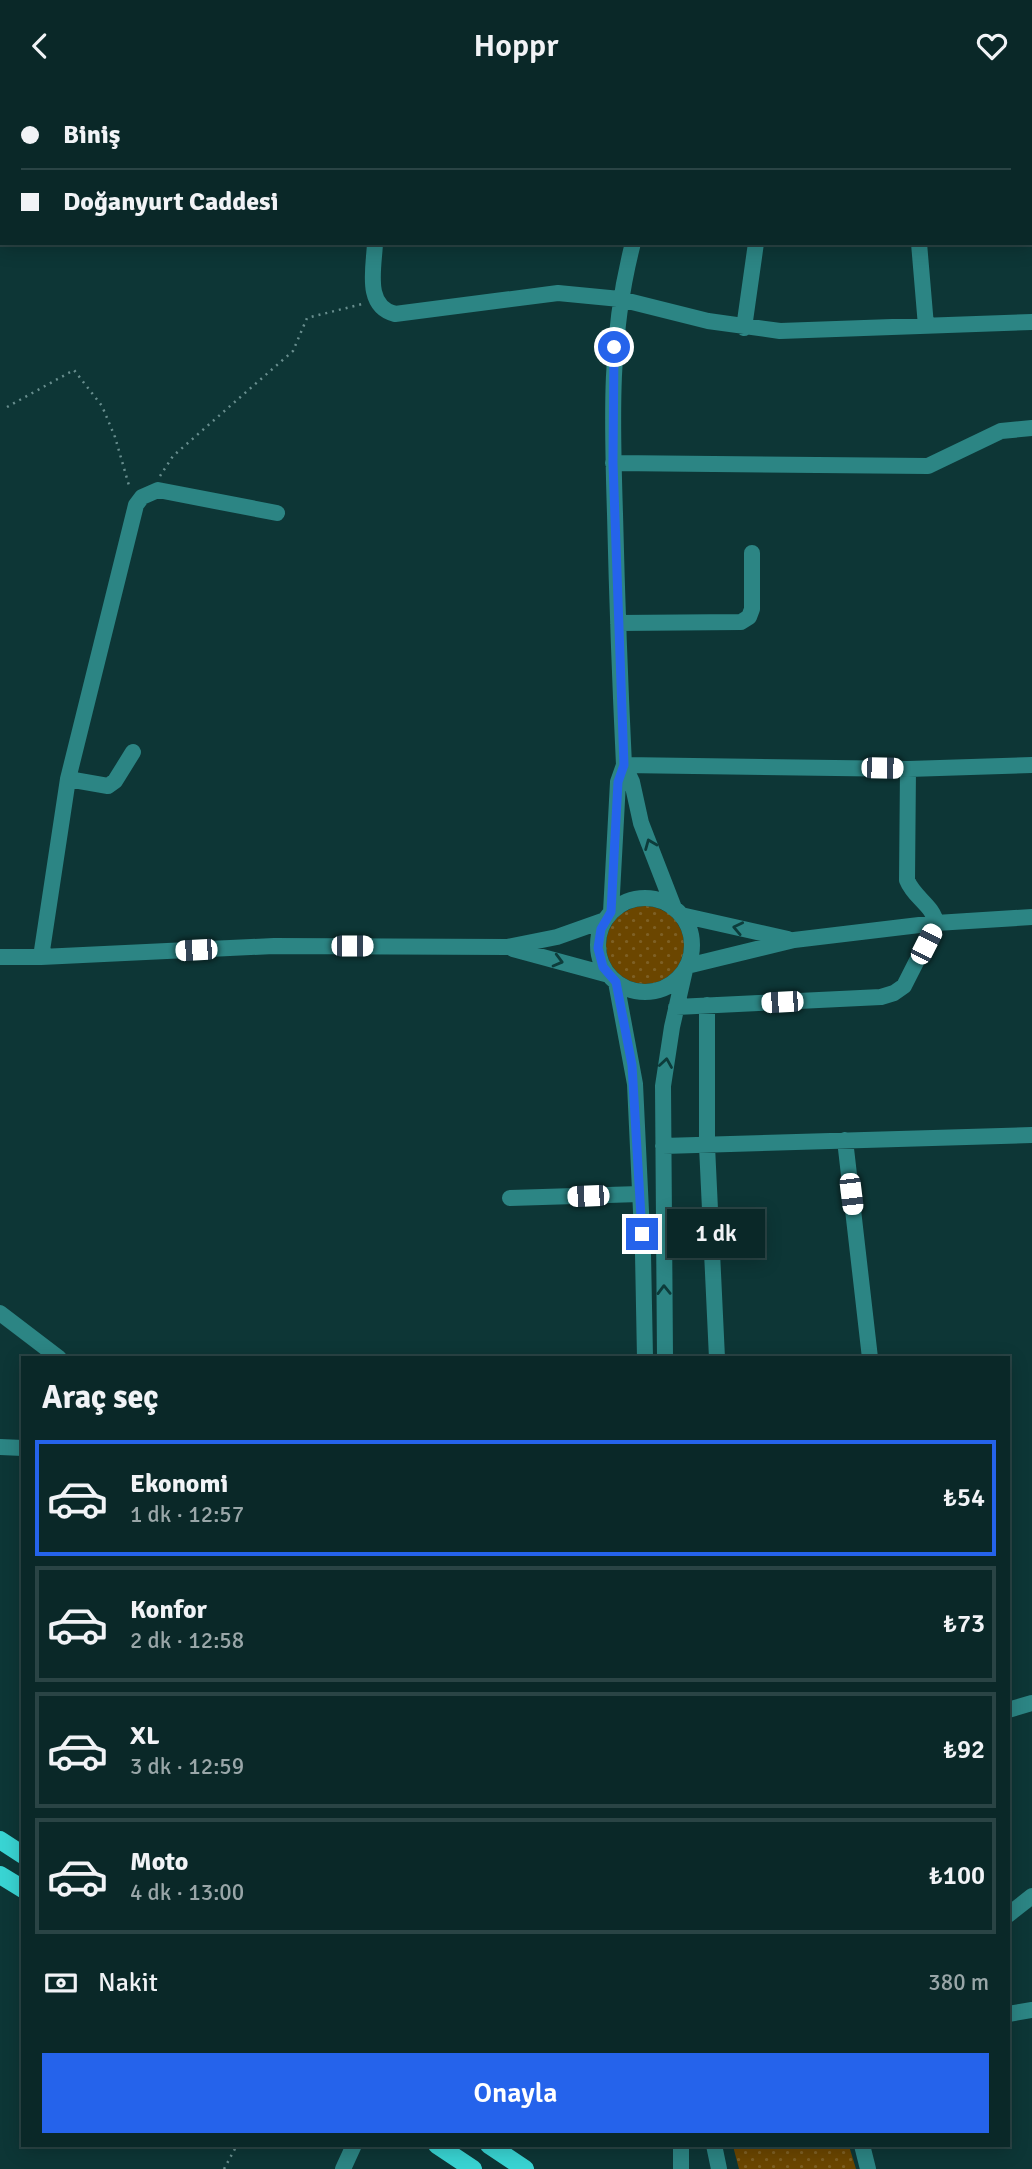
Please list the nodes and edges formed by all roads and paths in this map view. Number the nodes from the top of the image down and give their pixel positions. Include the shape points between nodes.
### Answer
1 (375, 245) edge
2 (633, 245) edge
3 (756, 245) edge
4 (919, 245) edge
5 (620, 299) junction
6 (376, 300) junction
7 (1032, 322) edge
8 (926, 325) junction
9 (744, 328) junction
10 (7, 407) dead end
11 (1032, 428) edge
12 (613, 463) junction
13 (149, 492) junction
14 (136, 505) junction
15 (276, 513) dead end
16 (752, 553) dead end
17 (618, 623) junction
18 (133, 752) dead end
19 (624, 765) junction
20 (1032, 765) edge
21 (908, 769) junction
22 (68, 779) junction
23 (677, 912) junction
24 (608, 916) junction
25 (1032, 917) edge
26 (936, 923) junction
27 (794, 940) junction
28 (507, 947) junction
29 (0, 957) edge
30 (41, 957) junction
31 (686, 968) junction
32 (612, 979) junction
33 (707, 1006) junction
34 (676, 1007) junction
35 (1032, 1135) edge
36 (845, 1140) junction
37 (663, 1146) junction
38 (707, 1146) junction
39 (640, 1194) junction
40 (510, 1198) dead end
41 (0, 1313) edge
42 (56, 1356) edge
43 (645, 1356) edge
44 (665, 1356) edge
45 (717, 1356) edge
46 (870, 1356) edge
47 (0, 1447) edge
48 (21, 1448) edge
49 (1032, 1703) edge
50 (1010, 1709) edge
51 (0, 1840) edge
52 (21, 1854) edge
53 (0, 1875) edge
54 (21, 1888) edge
55 (1032, 1896) edge
56 (1010, 1913) edge
57 (1032, 2010) edge
58 (1010, 2014) edge
59 (236, 2147) edge
60 (353, 2147) edge
61 (440, 2147) edge
62 (492, 2147) edge
63 (681, 2147) edge
64 (714, 2147) edge
65 (862, 2147) edge
66 (224, 2169) edge
67 (343, 2169) edge
68 (473, 2169) edge
69 (525, 2169) edge
70 (681, 2169) edge
71 (719, 2169) edge
72 (868, 2169) edge

1 - 6 street
2 - 5 street
3 - 9 street
4 - 8 street
5 - 6 street via 539,293 395,314
5 - 9 street
5 - 12 street via 613,371
6 - 13 path via 307,318 293,351 173,456
7 - 8 street
8 - 9 street via 780,331
10 - 14 path via 74,370 102,407
11 - 12 street via 1001,431 928,466
12 - 17 street
13 - 14 street
13 - 15 street
14 - 22 street
16 - 17 street via 752,609 745,620
17 - 19 street
18 - 22 street via 108,786
19 - 21 street
23 -> 19 street via 641,823
19 - 24 street via 618,782
20 - 21 street
21 - 26 street via 907,880
22 - 30 street
23 - 24 street via 656,900 637,899
27 -> 23 street
23 - 31 street via 687,923 692,942
24 - 28 street via 557,937
24 - 32 street via 598,948
25 - 26 street
26 - 27 street
26 - 33 street via 904,986 894,993
27 - 31 street
28 - 30 street via 274,946
28 -> 32 street
29 - 30 street
31 - 32 street via 671,984 653,991 634,991
31 - 34 street
32 - 39 street via 635,1084
33 - 34 street
33 - 38 street
37 -> 34 street via 663,1086
35 - 36 street
36 - 38 street
36 - 46 street
37 - 38 street
44 -> 37 street
38 - 45 street
39 - 40 street
39 - 43 street
41 - 42 street
47 - 48 street
49 - 50 street
51 - 52 main road
53 - 54 main road
55 - 56 street
57 - 58 street
59 - 66 path
60 - 67 street
61 - 68 main road
62 - 69 main road
63 - 70 street
64 - 71 street
65 - 72 street

